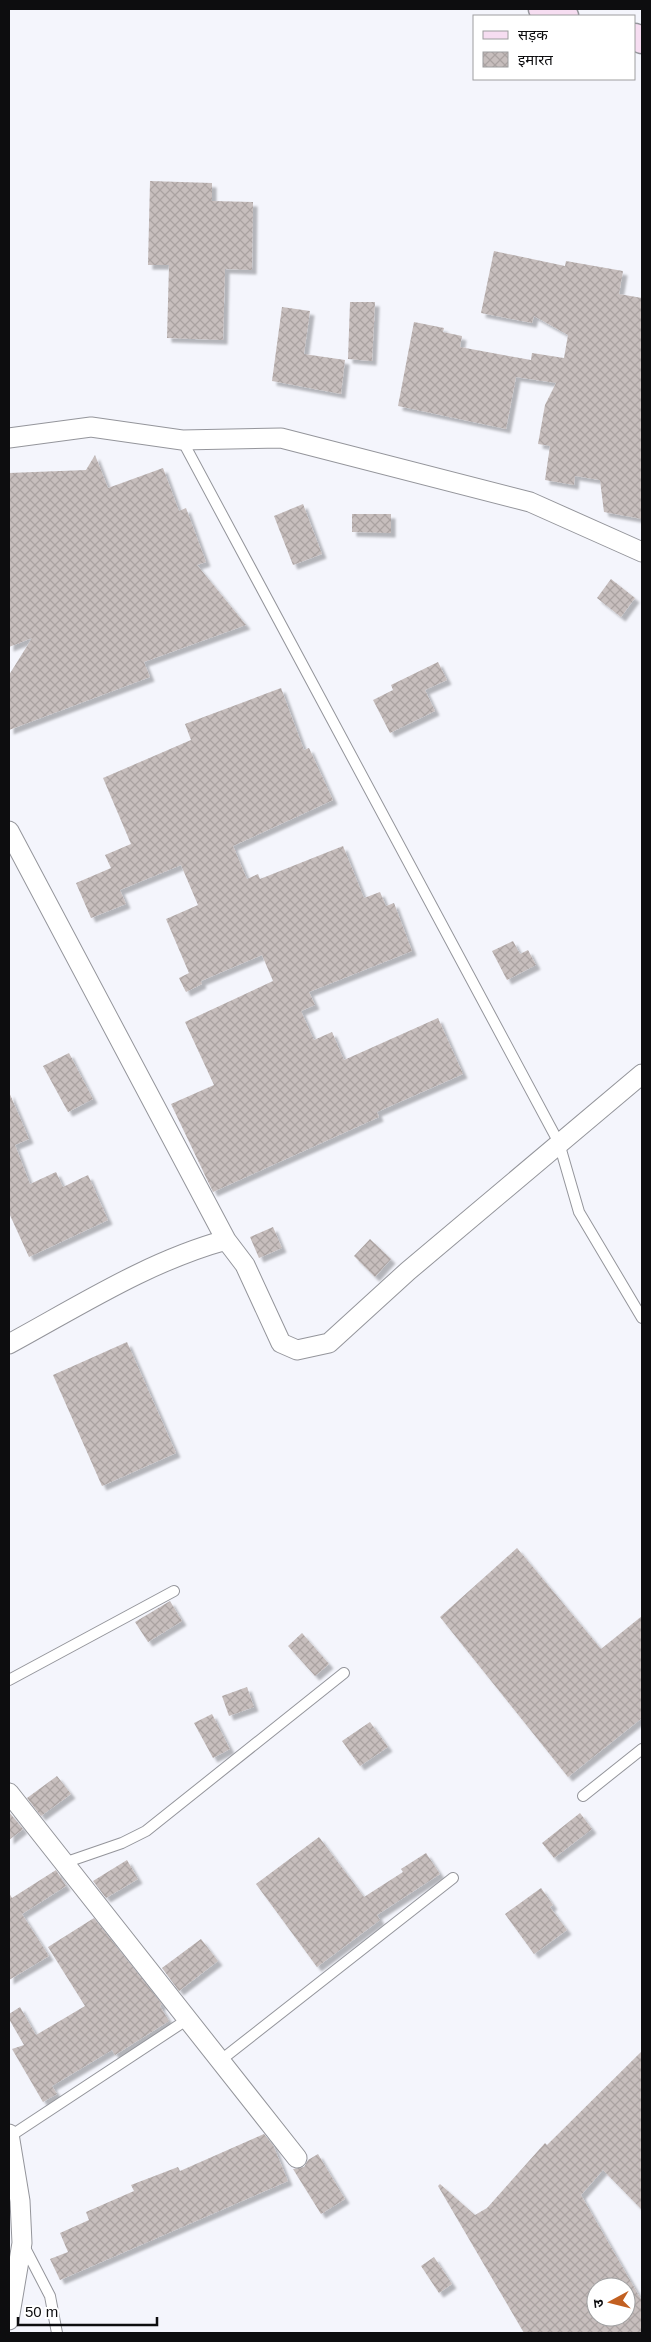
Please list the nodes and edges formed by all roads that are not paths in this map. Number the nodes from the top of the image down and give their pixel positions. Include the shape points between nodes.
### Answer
1 (542, 9) edge
2 (562, 15) edge
3 (9, 438) edge
4 (182, 440) junction
5 (642, 552) edge
6 (9, 832) edge
7 (642, 1074) edge
8 (559, 1143) junction
9 (226, 1240) junction
10 (642, 1318) edge
11 (9, 1344) edge
12 (174, 1591) dead end
13 (344, 1673) dead end
14 (9, 1680) edge
15 (642, 1749) edge
16 (9, 1793) edge
17 (583, 1796) dead end
18 (64, 1863) junction
19 (453, 1878) dead end
20 (188, 2019) junction
21 (221, 2060) junction
22 (9, 2135) edge
23 (298, 2158) dead end
24 (22, 2243) junction
25 (9, 2320) edge
26 (58, 2333) edge

1 - 2 main road
3 - 4 street via 91,427
4 - 5 street via 281,438 530,502
4 - 8 lane
6 - 9 street
7 - 8 street
8 - 9 street via 329,1343 297,1350 281,1343 245,1265
8 - 10 lane via 579,1212
9 - 11 street via 152,1267
12 - 14 lane
13 - 18 lane via 146,1831
15 - 17 lane
16 - 18 street
18 - 20 street
19 - 21 lane
20 - 21 street
20 - 22 lane
21 - 23 street
22 - 24 street via 20,2201
24 - 25 street
24 - 26 lane via 50,2296

